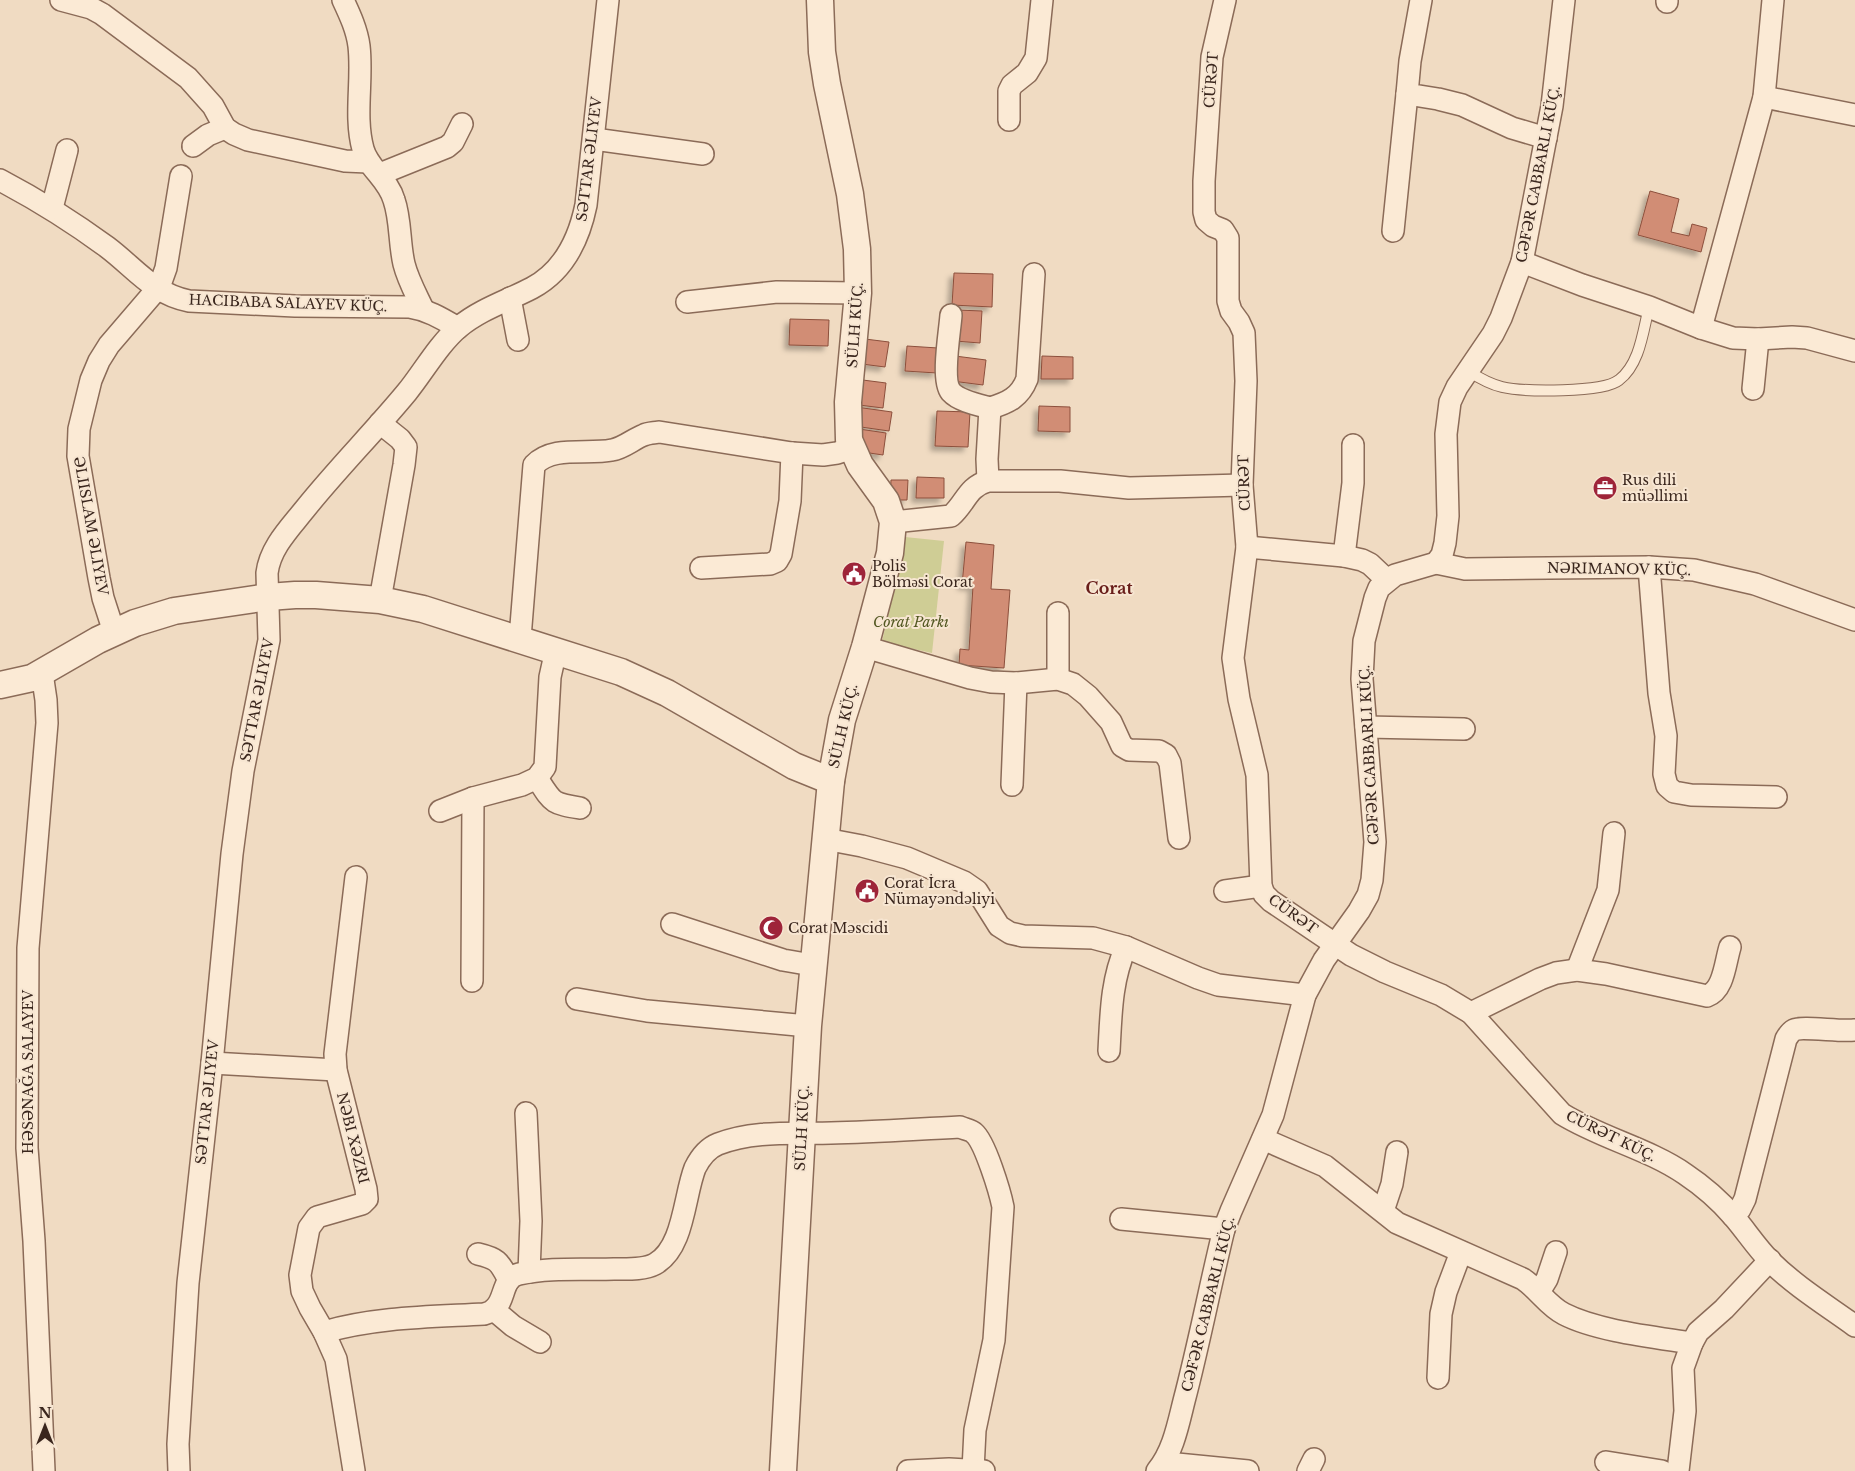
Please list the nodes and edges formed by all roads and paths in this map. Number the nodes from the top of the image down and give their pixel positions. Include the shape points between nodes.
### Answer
1 (61, 0) edge
2 (343, 0) edge
3 (608, 0) edge
4 (820, 0) edge
5 (1042, 0) edge
6 (1225, 0) edge
7 (1421, 0) edge
8 (1564, 0) edge
9 (1772, 0) edge
10 (1407, 94) junction
11 (1764, 96) junction
12 (1855, 115) edge
13 (1009, 120) dead end
14 (462, 124) dead end
15 (225, 128) junction
16 (1546, 138) junction
17 (594, 139) junction
18 (193, 146) dead end
19 (67, 150) dead end
20 (703, 154) dead end
21 (374, 168) junction
22 (182, 176) dead end
23 (0, 180) edge
24 (52, 208) junction
25 (1393, 231) dead end
26 (1522, 262) junction
27 (1034, 274) dead end
28 (157, 289) junction
29 (858, 293) junction
30 (510, 298) junction
31 (687, 302) dead end
32 (1649, 307) junction
33 (424, 309) junction
34 (951, 315) dead end
35 (458, 328) junction
36 (1701, 328) junction
37 (1758, 339) junction
38 (518, 340) dead end
39 (1855, 351) edge
40 (1468, 371) junction
41 (1753, 389) dead end
42 (990, 408) junction
43 (380, 423) junction
44 (1353, 445) dead end
45 (852, 448) junction
46 (792, 453) junction
47 (988, 481) junction
48 (1242, 485) junction
49 (893, 522) junction
50 (1247, 547) junction
51 (1344, 556) junction
52 (1436, 563) junction
53 (1649, 567) junction
54 (701, 568) dead end
55 (1387, 580) junction
56 (268, 597) junction
57 (380, 600) junction
58 (1058, 613) dead end
59 (1855, 620) edge
60 (114, 632) junction
61 (520, 638) junction
62 (864, 646) junction
63 (556, 650) junction
64 (42, 674) junction
65 (1058, 679) junction
66 (1016, 684) junction
67 (0, 685) edge
68 (1366, 727) junction
69 (1464, 729) dead end
70 (537, 778) junction
71 (831, 781) junction
72 (1012, 785) dead end
73 (1776, 797) dead end
74 (473, 798) junction
75 (580, 808) dead end
76 (440, 811) dead end
77 (1614, 833) dead end
78 (1179, 838) dead end
79 (825, 839) junction
80 (356, 877) dead end
81 (1261, 886) junction
82 (1224, 891) dead end
83 (672, 924) dead end
84 (1334, 944) junction
85 (1126, 947) junction
86 (1730, 947) dead end
87 (812, 965) junction
88 (1577, 970) junction
89 (472, 981) dead end
90 (1305, 995) junction
91 (577, 999) dead end
92 (1471, 1013) junction
93 (1855, 1025) edge
94 (808, 1026) junction
95 (1855, 1030) edge
96 (1109, 1051) dead end
97 (212, 1063) junction
98 (336, 1070) junction
99 (526, 1113) dead end
100 (801, 1134) junction
101 (1263, 1139) junction
102 (1397, 1152) dead end
103 (1382, 1212) junction
104 (1733, 1216) junction
105 (1121, 1219) dead end
106 (1224, 1229) junction
107 (1461, 1252) junction
108 (1556, 1252) dead end
109 (478, 1254) dead end
110 (1770, 1260) junction
111 (519, 1276) junction
112 (1539, 1292) junction
113 (494, 1310) junction
114 (1855, 1326) edge
115 (324, 1332) junction
116 (540, 1342) dead end
117 (1692, 1343) junction
118 (1438, 1378) dead end
119 (1606, 1462) dead end
120 (1161, 1466) edge
121 (44, 1471) edge
122 (179, 1471) edge
123 (354, 1471) edge
124 (783, 1471) edge
125 (908, 1471) edge
126 (978, 1471) edge
127 (1248, 1471) edge
128 (1662, 1471) edge
129 (1678, 1471) edge

1 - 15 street via 102,14 188,78 212,106
2 - 21 street via 359,47 363,149
3 - 17 street, SƏTTAR ƏLIYEV
4 - 29 street, SÜLH KÜÇ. via 822,52 853,212
5 - 13 street via 1036,58 1028,73 1009,91
6 - 48 street, CÜRƏT via 1212,57 1204,212 1206,220 1223,230 1228,238 1228,301 1244,333 1246,381
7 - 10 street
8 - 16 street
9 - 11 street
10 - 16 street via 1462,105 1512,128
10 - 25 street
11 - 12 street
11 - 36 street
14 - 21 street via 447,147
15 - 18 street
15 - 21 street via 248,140
16 - 26 street
17 - 20 street
17 - 30 street, SƏTTAR ƏLIYEV via 586,205 574,244 560,266 546,279
19 - 24 street
21 - 33 street via 394,199 404,263
22 - 28 street, ƏLIISLAM ƏLIYEV via 166,268
23 - 24 street
24 - 28 street via 108,248
26 - 32 street
26 - 40 street via 1501,318
27 - 42 street via 1027,379 1024,388 1008,403
28 - 33 street via 173,298 189,301
28 - 60 street, ƏLIISLAM ƏLIYEV via 99,361 90,380 79,428 78,456 103,598
29 - 31 street via 777,292
29 - 45 street, SÜLH KÜÇ. via 848,402
30 - 35 street, SƏTTAR ƏLIYEV via 484,310
30 - 38 street
32 - 36 street
32 - 40 lane via 1636,355 1627,371 1609,386 1571,390 1503,387 1483,381
33 - 35 street
34 - 42 street via 946,379 951,392 966,401
35 - 43 street, SƏTTAR ƏLIYEV
36 - 37 street via 1733,338
37 - 39 street via 1807,338
37 - 41 street
40 - 52 street via 1454,394 1446,419 1448,516 1442,555
42 - 47 street
43 - 56 street, SƏTTAR ƏLIYEV via 276,546 268,563
43 - 57 street via 406,447
44 - 51 street via 1353,483
45 - 46 street via 823,456
45 - 49 street, SÜLH KÜÇ. via 886,501
46 - 54 street via 790,501 777,561
46 - 61 street via 659,432 643,435 612,450 556,453 541,458 534,465
47 - 48 street via 1060,481 1129,488
47 - 49 street via 973,488 951,516
48 - 50 street, CÜRƏT
49 - 62 street, SÜLH KÜÇ. via 890,553
50 - 51 street
50 - 81 street, CÜRƏT via 1233,658 1257,776
51 - 55 street via 1370,564
52 - 53 street, NƏRIMANOV KÜÇ. via 1465,569
52 - 55 street
53 - 59 street, NƏRIMANOV KÜÇ. via 1726,576
53 - 73 street via 1659,693 1666,736 1664,774 1667,786 1674,792 1691,794
55 - 68 street via 1375,598 1364,641 1362,679
56 - 57 street via 316,595
56 - 60 street via 174,611
56 - 97 street, SƏTTAR ƏLIYEV via 269,640 243,771
57 - 61 street via 423,609
58 - 65 street
60 - 64 street
61 - 63 street
62 - 66 street via 970,678
62 - 71 street, SÜLH KÜÇ. via 842,720
63 - 70 street via 550,677 545,767
63 - 71 street via 647,683 794,766
64 - 67 street
64 - 121 street, HƏSƏNAĞA SALAYEV via 47,723 28,948 27,1148
65 - 66 street
65 - 78 street via 1074,684 1088,696 1111,722 1122,746 1129,750 1166,755 1170,764
66 - 72 street
68 - 69 street
68 - 84 street via 1375,842 1372,880 1359,911
70 - 74 street
70 - 75 street via 557,804
71 - 79 street, SÜLH KÜÇ.
74 - 76 street
74 - 89 street
77 - 88 street via 1608,890
79 - 85 street via 899,856 964,882 976,891 999,926 1010,933 1093,938
79 - 87 street, SÜLH KÜÇ.
80 - 98 street, NƏBI XƏZRI via 335,1054
81 - 82 street
81 - 84 street, CÜRƏT via 1271,901
83 - 87 street via 783,960
84 - 90 street
84 - 92 street, CÜRƏT KÜÇ. via 1384,972 1442,995
85 - 90 street via 1218,985
85 - 96 street via 1118,964
86 - 88 street via 1719,987 1714,994 1707,996
87 - 94 street, SÜLH KÜÇ.
88 - 92 street via 1540,978
90 - 101 street via 1279,1096
91 - 94 street via 647,1011
92 - 104 street, CÜRƏT KÜÇ. via 1562,1114 1670,1165 1705,1189
93 - 95 street
94 - 100 street, SÜLH KÜÇ.
95 - 104 street via 1800,1029 1792,1031 1786,1040 1745,1199
97 - 98 street
97 - 122 street, SƏTTAR ƏLIYEV via 188,1283
98 - 115 street, NƏBI XƏZRI via 367,1199 362,1204 317,1217 309,1228 300,1274 302,1291
99 - 111 street via 531,1222
100 - 111 street via 739,1137 716,1145 705,1153 696,1168 674,1244 666,1256 654,1264 632,1269
100 - 124 street, SÜLH KÜÇ.
100 - 126 street via 960,1127 973,1132 982,1142 1001,1197 1002,1222 994,1340 975,1430
101 - 103 street via 1325,1166
101 - 106 street
102 - 103 street via 1392,1184
103 - 107 street via 1414,1232
104 - 110 street, CÜRƏT KÜÇ.
105 - 106 street
106 - 120 street via 1191,1375
107 - 112 street via 1523,1280
107 - 118 street via 1441,1314
108 - 112 street
109 - 111 street via 498,1261
110 - 114 street, CÜRƏT KÜÇ.
110 - 117 street via 1698,1332
111 - 113 street via 504,1288
112 - 117 street via 1563,1314 1592,1325
113 - 115 street via 484,1314 376,1320
113 - 116 street
115 - 123 street, NƏBI XƏZRI via 336,1359
117 - 129 street via 1682,1377 1686,1411
119 - 128 street
120 - 127 street via 1177,1464
125 - 126 street

